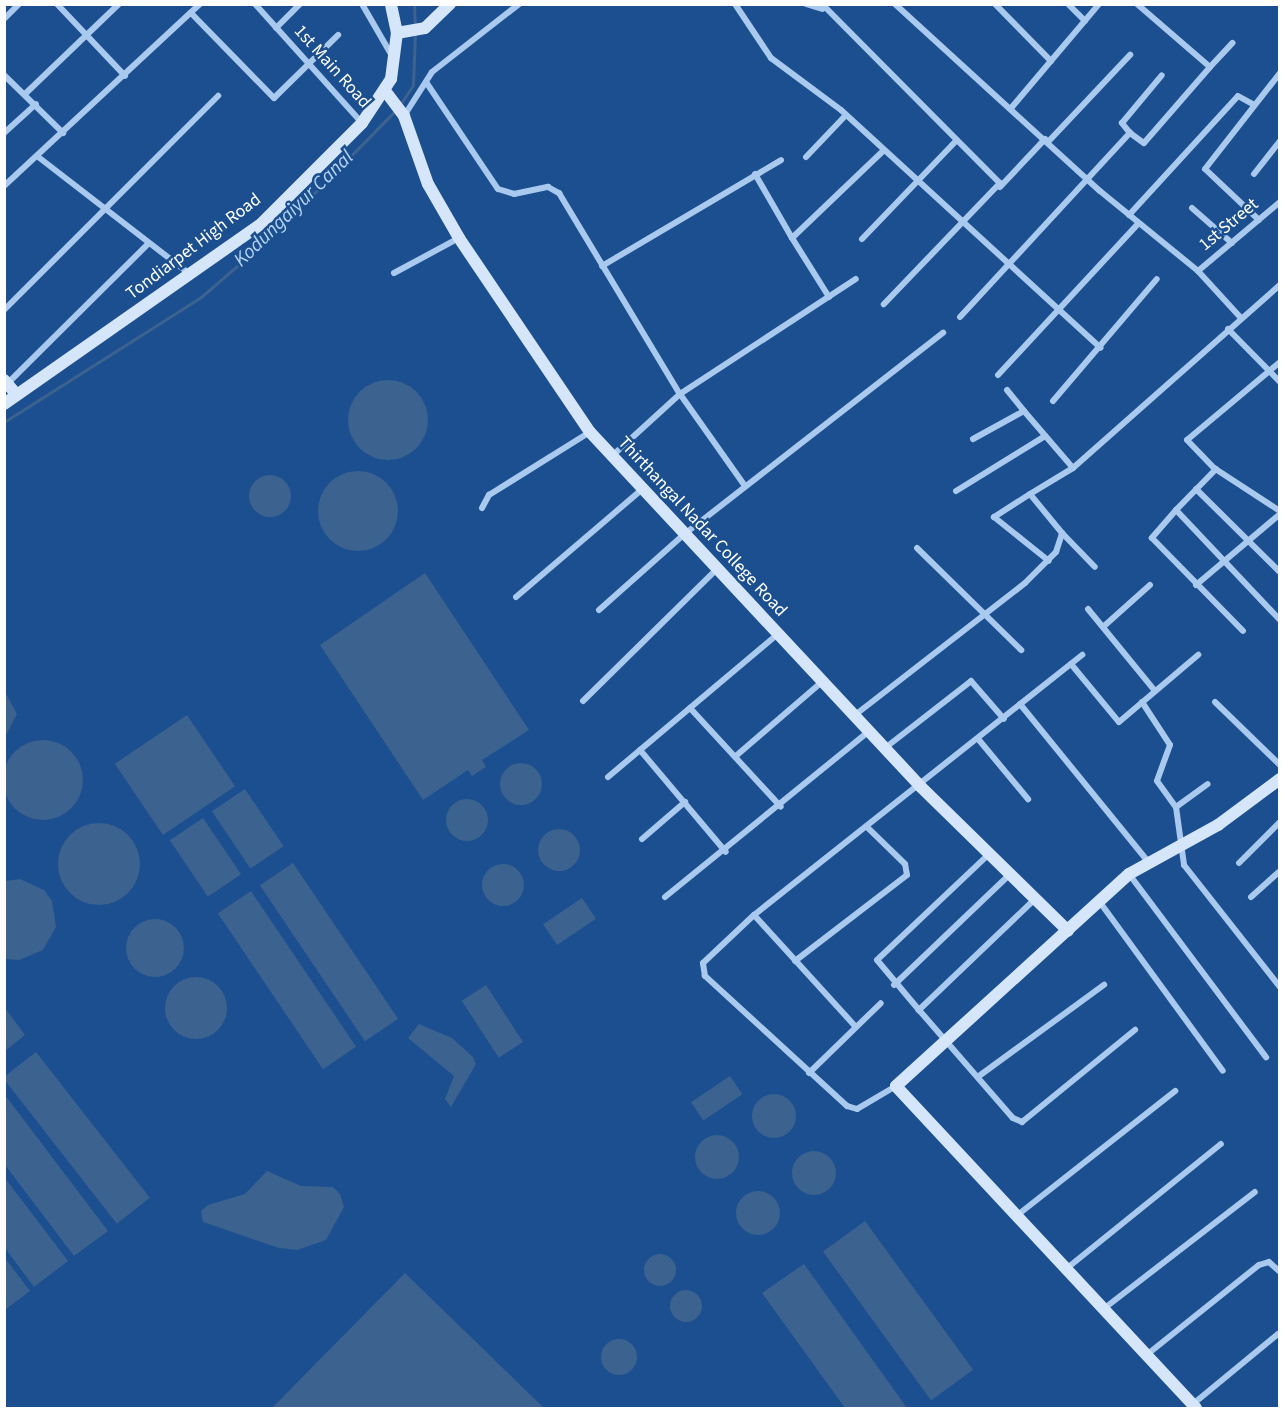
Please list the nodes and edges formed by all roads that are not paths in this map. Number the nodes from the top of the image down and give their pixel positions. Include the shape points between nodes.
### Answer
1 (19, 4) edge
2 (119, 4) edge
3 (200, 4) edge
4 (255, 4) edge
5 (300, 4) edge
6 (362, 4) edge
7 (391, 4) edge
8 (450, 4) edge
9 (519, 4) edge
10 (735, 4) edge
11 (806, 4) edge
12 (895, 4) edge
13 (907, 4) edge
14 (995, 4) edge
15 (1068, 4) edge
16 (1099, 4) edge
17 (1137, 4) edge
18 (61, 6) edge
19 (822, 7) edge
20 (901, 10) junction
21 (190, 13) junction
22 (4, 19) edge
23 (1085, 21) junction
24 (276, 28) junction
25 (400, 32) junction
26 (338, 35) dead end
27 (86, 36) junction
28 (1232, 43) dead end
29 (1130, 55) dead end
30 (1051, 61) junction
31 (308, 64) junction
32 (394, 64) junction
33 (1210, 67) junction
34 (1280, 73) edge
35 (4, 75) edge
36 (1162, 75) dead end
37 (125, 76) junction
38 (11, 81) junction
39 (426, 82) junction
40 (4, 87) edge
41 (25, 94) junction
42 (218, 96) dead end
43 (389, 97) junction
44 (36, 104) junction
45 (1254, 105) junction
46 (1012, 107) junction
47 (403, 114) junction
48 (846, 115) junction
49 (362, 123) junction
50 (4, 133) edge
51 (63, 133) junction
52 (1131, 133) junction
53 (1047, 141) junction
54 (1280, 141) edge
55 (956, 142) junction
56 (884, 150) junction
57 (37, 156) junction
58 (806, 158) dead end
59 (781, 160) dead end
60 (755, 174) junction
61 (1254, 174) dead end
62 (1088, 179) junction
63 (918, 181) junction
64 (4, 186) edge
65 (999, 187) junction
66 (1280, 202) edge
67 (1192, 208) dead end
68 (105, 210) junction
69 (1129, 215) junction
70 (1259, 220) junction
71 (963, 223) junction
72 (1138, 224) junction
73 (459, 238) junction
74 (792, 238) junction
75 (862, 239) dead end
76 (1232, 243) junction
77 (148, 244) junction
78 (603, 266) junction
79 (1011, 267) junction
80 (1198, 271) junction
81 (394, 273) dead end
82 (192, 276) junction
83 (856, 279) dead end
84 (1157, 279) dead end
85 (1280, 285) edge
86 (829, 297) junction
87 (884, 304) dead end
88 (1058, 308) junction
89 (4, 310) edge
90 (960, 317) dead end
91 (1241, 318) junction
92 (1228, 329) junction
93 (943, 333) dead end
94 (1101, 348) junction
95 (1280, 362) edge
96 (1269, 371) junction
97 (998, 375) dead end
98 (6, 382) edge
99 (1280, 382) edge
100 (1007, 390) dead end
101 (680, 394) junction
102 (10, 396) edge
103 (1053, 401) dead end
104 (4, 404) edge
105 (1024, 411) junction
106 (590, 432) junction
107 (1045, 436) junction
108 (973, 439) dead end
109 (611, 457) junction
110 (1073, 468) junction
111 (1216, 470) junction
112 (745, 486) junction
113 (1196, 489) junction
114 (640, 491) junction
115 (956, 491) dead end
116 (1030, 494) junction
117 (482, 508) dead end
118 (1176, 510) junction
119 (1280, 513) edge
120 (1062, 533) junction
121 (682, 536) junction
122 (1250, 540) junction
123 (917, 548) dead end
124 (1049, 561) junction
125 (1222, 564) junction
126 (1095, 567) dead end
127 (715, 571) junction
128 (1280, 572) edge
129 (1150, 585) dead end
130 (1196, 585) junction
131 (516, 597) dead end
132 (1088, 609) dead end
133 (599, 610) dead end
134 (984, 615) junction
135 (1280, 620) edge
136 (1104, 627) junction
137 (1243, 631) dead end
138 (778, 633) junction
139 (1021, 650) dead end
140 (1082, 655) dead end
141 (1198, 656) dead end
142 (1071, 664) junction
143 (823, 681) junction
144 (1155, 691) junction
145 (583, 701) dead end
146 (1142, 702) junction
147 (1215, 702) dead end
148 (1020, 704) junction
149 (690, 708) junction
150 (855, 715) junction
151 (1004, 719) junction
152 (869, 730) junction
153 (979, 740) junction
154 (885, 748) junction
155 (640, 750) junction
156 (737, 756) junction
157 (1280, 765) edge
158 (608, 777) dead end
159 (1279, 780) edge
160 (1208, 784) dead end
161 (920, 786) junction
162 (1028, 799) dead end
163 (685, 802) junction
164 (781, 807) junction
165 (1176, 807) junction
166 (1280, 822) edge
167 (866, 826) junction
168 (642, 839) dead end
169 (1177, 847) junction
170 (726, 852) junction
171 (989, 854) junction
172 (1147, 860) junction
173 (1239, 863) dead end
174 (1280, 870) edge
175 (1011, 874) junction
176 (1129, 874) junction
177 (665, 897) dead end
178 (1251, 897) dead end
179 (1035, 899) junction
180 (1099, 902) junction
181 (754, 915) junction
182 (1068, 931) junction
183 (795, 961) junction
184 (894, 985) junction
185 (1104, 985) dead end
186 (1280, 987) edge
187 (881, 1003) dead end
188 (919, 1010) junction
189 (855, 1026) junction
190 (1135, 1030) dead end
191 (947, 1039) junction
192 (1266, 1057) dead end
193 (1223, 1071) dead end
194 (809, 1073) junction
195 (979, 1076) junction
196 (896, 1086) junction
197 (1175, 1091) dead end
198 (1221, 1144) dead end
199 (1255, 1192) dead end
200 (1014, 1218) junction
201 (1066, 1269) junction
202 (1280, 1272) edge
203 (1106, 1307) junction
204 (1278, 1334) edge
205 (1149, 1353) junction
206 (1194, 1407) edge

1 - 22 street
2 - 27 street
3 - 21 street
4 - 24 street, 1st Main Road
5 - 24 street
6 - 32 street via 384,36
7 - 25 street, Tondiarpet High Road
8 - 25 street via 425,28
9 - 39 street via 477,33
10 - 48 street via 771,58
11 - 19 street
12 - 20 street
13 - 20 street
14 - 30 street
15 - 23 street
16 - 23 street
17 - 33 street
18 - 27 street
19 - 55 street
20 - 46 street
21 - 31 street via 267,95 274,98
21 - 37 street
23 - 30 street
24 - 31 street, 1st Main Road
25 - 32 street, Tondiarpet High Road
26 - 31 street
27 - 37 street
27 - 41 street
28 - 33 street
29 - 53 street
30 - 46 street
31 - 49 street, 1st Main Road
32 - 43 street, Tondiarpet High Road
33 - 52 street via 1144,143
34 - 45 street
35 - 38 street
36 - 52 street via 1122,123
37 - 51 street
38 - 40 street
38 - 41 street
39 - 47 street
39 - 78 street via 498,189 508,194 556,190
41 - 44 street
42 - 68 street
43 - 47 street, Thirthangal Nadar College Road
43 - 49 street, Tondiarpet High Road
44 - 50 street
44 - 51 street
45 - 69 street via 1238,96
45 - 70 street via 1205,169
46 - 53 street
47 - 73 street, Thirthangal Nadar College Road via 428,184
48 - 56 street
48 - 58 street
49 - 82 street, Tondiarpet High Road via 260,225
51 - 57 street
52 - 62 street
53 - 62 street
53 - 65 street
54 - 61 street
55 - 63 street
55 - 65 street
56 - 63 street
56 - 74 street
57 - 64 street
57 - 68 street
59 - 60 street
60 - 74 street
60 - 78 street
62 - 69 street
62 - 79 street
63 - 71 street
63 - 75 street
65 - 71 street
66 - 70 street, 1st Street
67 - 76 street
68 - 77 street
68 - 89 street
69 - 72 street
70 - 76 street, 1st Street
71 - 79 street
71 - 87 street
72 - 80 street
72 - 88 street
73 - 81 street
73 - 106 street, Thirthangal Nadar College Road
74 - 86 street
76 - 80 street, 1st Street
77 - 82 street
77 - 98 street
78 - 101 street
79 - 88 street
79 - 90 street
80 - 91 street
82 - 102 street, Tondiarpet High Road
83 - 86 street
84 - 94 street
85 - 91 street
86 - 101 street
88 - 94 street
88 - 97 street
91 - 92 street
92 - 96 street
92 - 110 street
93 - 112 street
94 - 103 street
95 - 96 street
96 - 99 street
96 - 111 street via 1187,440
98 - 102 street
100 - 105 street
101 - 109 street
101 - 112 street
102 - 104 street, Tondiarpet High Road
105 - 107 street
105 - 108 street
106 - 109 street, Thirthangal Nadar College Road
106 - 117 street via 489,495
107 - 110 street
107 - 115 street
109 - 114 street, Thirthangal Nadar College Road
110 - 116 street
111 - 113 street
111 - 119 street
112 - 121 street
113 - 118 street
113 - 122 street
114 - 121 street, Thirthangal Nadar College Road
114 - 131 street
116 - 120 street
116 - 124 street via 994,517
118 - 125 street
118 - 130 street via 1152,538
119 - 122 street
120 - 124 street
120 - 126 street
121 - 127 street, Thirthangal Nadar College Road
121 - 133 street
122 - 125 street
122 - 128 street
123 - 134 street
124 - 134 street
125 - 130 street
125 - 135 street
127 - 138 street, Thirthangal Nadar College Road
127 - 145 street
129 - 136 street
130 - 137 street
132 - 136 street
134 - 139 street
134 - 150 street
136 - 144 street
138 - 143 street, Thirthangal Nadar College Road
138 - 149 street
140 - 142 street
141 - 144 street
142 - 146 street via 1119,722
142 - 148 street
143 - 150 street, Thirthangal Nadar College Road
143 - 156 street
144 - 146 street
146 - 165 street via 1170,746 1157,781
147 - 157 street
148 - 151 street
148 - 172 street
149 - 155 street
149 - 156 street
150 - 152 street, Thirthangal Nadar College Road
151 - 153 street
151 - 154 street via 971,681
152 - 154 street, Thirthangal Nadar College Road
152 - 164 street
153 - 161 street
153 - 162 street
154 - 161 street, Thirthangal Nadar College Road
155 - 158 street
155 - 163 street
156 - 164 street
159 - 169 street via 1218,825
160 - 165 street
161 - 167 street
161 - 171 street, Thirthangal Nadar College Road
163 - 168 street
163 - 170 street
164 - 170 street
165 - 169 street
166 - 173 street
167 - 181 street
167 - 183 street via 905,864 906,875
169 - 172 street
169 - 186 street via 1184,865
170 - 177 street
171 - 175 street, Thirthangal Nadar College Road
171 - 184 street via 878,957 877,967
172 - 176 street
174 - 178 street
175 - 179 street, Thirthangal Nadar College Road
175 - 184 street
176 - 180 street
176 - 192 street
179 - 182 street, Thirthangal Nadar College Road
179 - 188 street
180 - 182 street
180 - 193 street
181 - 183 street
181 - 194 street via 705,958 702,971
182 - 191 street
183 - 189 street
184 - 188 street
185 - 195 street
187 - 189 street
188 - 191 street
189 - 194 street
190 - 195 street via 1026,1121 1013,1118
191 - 195 street
191 - 196 street
194 - 196 street via 852,1109
196 - 200 street
197 - 200 street
198 - 201 street
199 - 203 street
200 - 201 street
201 - 203 street
202 - 205 street via 1269,1262 1259,1265
203 - 205 street
204 - 206 street
205 - 206 street

